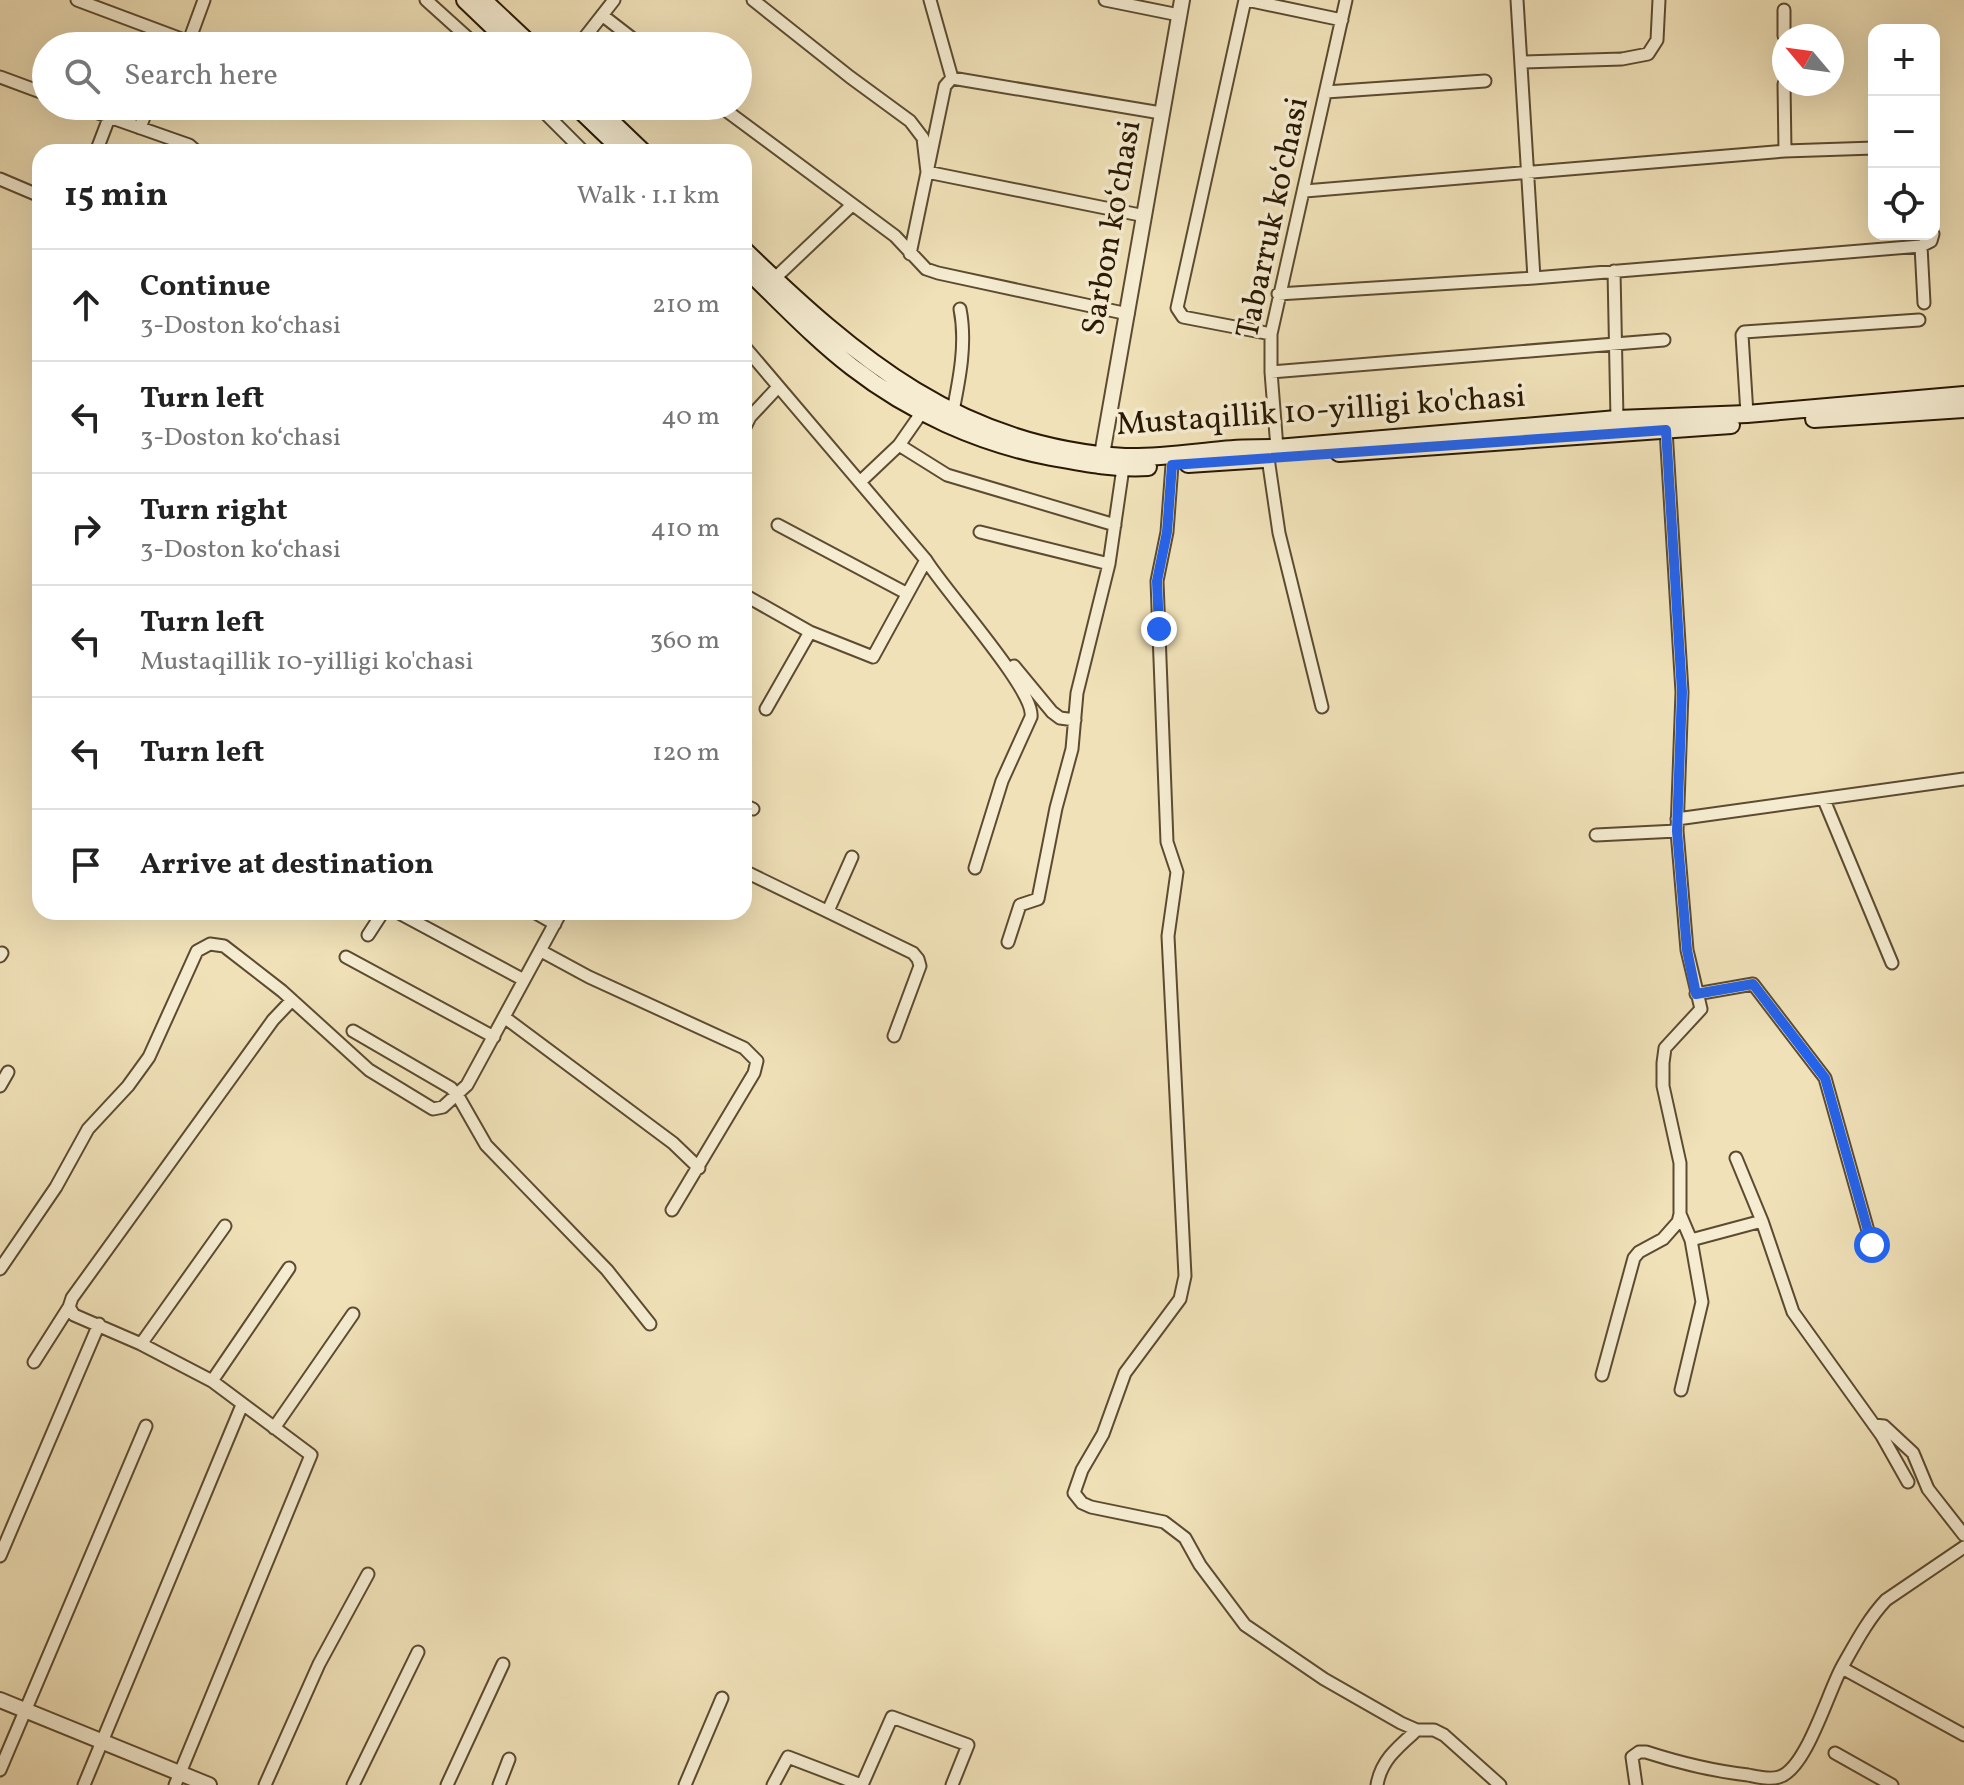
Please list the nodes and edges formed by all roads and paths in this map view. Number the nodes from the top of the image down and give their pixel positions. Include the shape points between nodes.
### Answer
1 (77, 0) edge
2 (204, 0) edge
3 (426, 0) edge
4 (465, 0) edge
5 (483, 0) edge
6 (614, 0) edge
7 (753, 0) edge
8 (930, 0) edge
9 (1105, 0) edge
10 (1246, 0) edge
11 (1346, 0) edge
12 (1517, 0) edge
13 (1659, 0) edge
14 (1180, 8) edge
15 (1784, 10) dead end
16 (602, 15) junction
17 (1342, 20) junction
18 (1784, 24) edge
19 (152, 32) edge
20 (197, 32) edge
21 (461, 32) edge
22 (498, 32) edge
23 (517, 32) edge
24 (589, 32) edge
25 (624, 32) edge
26 (1522, 62) junction
27 (0, 77) edge
28 (952, 78) junction
29 (1485, 81) dead end
30 (32, 89) edge
31 (1326, 92) junction
32 (1784, 96) edge
33 (1161, 113) junction
34 (108, 120) edge
35 (115, 120) edge
36 (143, 120) edge
37 (552, 120) edge
38 (591, 120) edge
39 (610, 120) edge
40 (739, 120) edge
41 (140, 128) junction
42 (99, 144) edge
43 (186, 144) edge
44 (576, 144) edge
45 (616, 144) edge
46 (635, 144) edge
47 (1868, 148) edge
48 (1785, 151) junction
49 (927, 172) junction
50 (1527, 174) junction
51 (0, 179) edge
52 (1305, 191) junction
53 (32, 193) edge
54 (852, 205) junction
55 (1145, 216) junction
56 (1931, 240) edge
57 (1921, 246) junction
58 (910, 254) junction
59 (752, 258) edge
60 (1614, 271) junction
61 (752, 275) edge
62 (1534, 278) junction
63 (774, 279) junction
64 (1278, 294) junction
65 (1924, 303) dead end
66 (960, 309) dead end
67 (1128, 314) junction
68 (1919, 320) dead end
69 (1271, 334) junction
70 (1664, 340) dead end
71 (1615, 344) junction
72 (752, 356) edge
73 (1271, 372) junction
74 (778, 387) junction
75 (1964, 395) edge
76 (1964, 409) edge
77 (922, 412) junction
78 (1747, 414) junction
79 (752, 415) edge
80 (951, 418) junction
81 (1617, 419) junction
82 (1666, 430) junction
83 (899, 445) junction
84 (1273, 453) junction
85 (1102, 460) junction
86 (1124, 462) junction
87 (1172, 465) junction
88 (861, 481) junction
89 (778, 525) dead end
90 (1115, 525) junction
91 (980, 532) dead end
92 (926, 560) junction
93 (1109, 564) junction
94 (938, 580) junction
95 (906, 593) junction
96 (752, 599) edge
97 (810, 632) junction
98 (1322, 707) dead end
99 (766, 709) dead end
100 (1075, 720) junction
101 (1964, 779) edge
102 (1824, 800) junction
103 (1677, 825) junction
104 (1596, 835) dead end
105 (852, 857) dead end
106 (975, 868) dead end
107 (752, 875) edge
108 (828, 911) junction
109 (378, 920) edge
110 (412, 920) edge
111 (548, 920) edge
112 (557, 920) edge
113 (555, 924) junction
114 (368, 935) dead end
115 (1008, 942) dead end
116 (541, 951) junction
117 (346, 957) dead end
118 (1892, 963) dead end
119 (524, 980) junction
120 (1696, 994) junction
121 (292, 1000) junction
122 (504, 1017) junction
123 (353, 1031) dead end
124 (894, 1036) dead end
125 (494, 1037) junction
126 (8, 1072) dead end
127 (0, 1086) edge
128 (458, 1096) junction
129 (1736, 1158) dead end
130 (699, 1168) junction
131 (672, 1210) dead end
132 (1680, 1214) junction
133 (1762, 1221) junction
134 (225, 1226) dead end
135 (1691, 1240) junction
136 (1872, 1245) dead end
137 (289, 1268) dead end
138 (0, 1269) edge
139 (69, 1307) junction
140 (353, 1314) dead end
141 (99, 1324) junction
142 (650, 1324) dead end
143 (141, 1344) junction
144 (34, 1362) dead end
145 (1602, 1375) dead end
146 (212, 1381) junction
147 (1681, 1390) dead end
148 (242, 1405) junction
149 (1874, 1425) junction
150 (146, 1426) dead end
151 (274, 1428) junction
152 (1908, 1482) dead end
153 (1964, 1535) edge
154 (1964, 1547) edge
155 (0, 1556) edge
156 (368, 1574) dead end
157 (418, 1652) dead end
158 (503, 1664) dead end
159 (1842, 1668) junction
160 (722, 1698) dead end
161 (0, 1700) edge
162 (25, 1711) junction
163 (1417, 1730) junction
164 (1964, 1735) edge
165 (102, 1741) junction
166 (1835, 1753) dead end
167 (509, 1759) dead end
168 (0, 1770) edge
169 (178, 1779) edge
170 (84, 1785) edge
171 (209, 1785) edge
172 (265, 1785) edge
173 (353, 1785) edge
174 (447, 1785) edge
175 (499, 1785) edge
176 (685, 1785) edge
177 (773, 1785) edge
178 (861, 1785) edge
179 (952, 1785) edge
180 (1377, 1785) edge
181 (1500, 1785) edge
182 (1636, 1785) edge
183 (1892, 1785) edge

1 - 19 street
2 - 20 street
3 - 21 street
4 - 22 main road
5 - 23 main road
6 - 16 street
7 - 49 street via 910,121 923,138
8 - 28 street
9 - 14 street
10 - 17 street
10 - 69 street via 1177,308 1183,317
11 - 17 street, Tabarruk koʻchasi
12 - 26 street
13 - 26 street via 1657,40 1648,54
14 - 33 street, Sarbon koʻchasi
15 - 18 street
16 - 24 street
16 - 25 street
17 - 31 street, Tabarruk koʻchasi
26 - 50 street
27 - 30 street
28 - 33 street
28 - 49 street via 945,86
29 - 31 street
31 - 52 street, Tabarruk koʻchasi
32 - 48 street
33 - 55 street, Sarbon koʻchasi
34 - 42 street
35 - 41 street
36 - 41 street
37 - 44 street
38 - 45 main road
39 - 46 main road
40 - 54 street
41 - 43 street
47 - 48 street
48 - 50 street
49 - 55 street
49 - 58 street
50 - 52 street
50 - 62 street
51 - 53 street
52 - 64 street, Tabarruk koʻchasi
54 - 58 street via 895,236
54 - 63 street
55 - 67 street, Sarbon koʻchasi
56 - 57 street
57 - 60 street
57 - 65 street
58 - 67 street via 938,273
59 - 63 main road, Mustaqillik 10-yilligi ko'chasi
60 - 62 street
60 - 71 street
61 - 77 main road, Mustaqillik 10-yilligi ko'chasi via 852,367
62 - 64 street
63 - 80 main road, Mustaqillik 10-yilligi ko'chasi via 868,361
64 - 69 street, Tabarruk koʻchasi
66 - 80 street via 960,374
67 - 85 street, Sarbon koʻchasi
68 - 78 street via 1744,332
69 - 73 street, Tabarruk koʻchasi
70 - 71 street
71 - 73 street
71 - 81 street
72 - 74 street
73 - 84 street, Tabarruk koʻchasi
74 - 79 street
74 - 88 street
75 - 78 main road, Mustaqillik 10-yilligi ko'chasi
76 - 82 main road, Mustaqillik 10-yilligi ko'chasi
77 - 80 main road, Mustaqillik 10-yilligi ko'chasi
77 - 83 street
78 - 81 main road, Mustaqillik 10-yilligi ko'chasi
80 - 85 main road, Mustaqillik 10-yilligi ko'chasi via 1018,450
81 - 84 main road, Mustaqillik 10-yilligi ko'chasi
82 - 84 main road, Mustaqillik 10-yilligi ko'chasi
82 - 103 street via 1682,692
83 - 88 street
83 - 90 street via 947,475
84 - 86 main road, Mustaqillik 10-yilligi ko'chasi via 1224,449
84 - 87 main road, Mustaqillik 10-yilligi ko'chasi
84 - 98 street, Tabarruk koʻchasi via 1279,533
85 - 86 main road, Mustaqillik 10-yilligi ko'chasi
86 - 87 main road, Mustaqillik 10-yilligi ko'chasi
86 - 90 street
87 - 163 street via 1157,581 1167,842 1177,872 1168,936 1185,1276 1180,1299 1125,1373 1074,1493 1091,1507 1164,1522 1185,1538 1245,1625 1324,1679
88 - 92 street
89 - 95 street
90 - 93 street
91 - 93 street
92 - 94 street
92 - 95 street
93 - 100 street
94 - 100 street via 947,584 1052,712
94 - 106 street via 1016,680 1033,712 1002,781
95 - 97 street via 873,657
96 - 97 street
97 - 99 street
100 - 115 street via 1038,899 1020,905
101 - 102 street
102 - 103 street
102 - 118 street
103 - 104 street
103 - 120 street via 1687,950
105 - 108 street
107 - 108 street
108 - 124 street via 918,959
109 - 114 street
110 - 119 street
111 - 113 street
112 - 113 street
113 - 116 street
116 - 119 street
116 - 130 street via 744,1048 757,1061
117 - 125 street
119 - 122 street
120 - 132 street via 1701,1009 1665,1048 1663,1063 1680,1163
120 - 136 street via 1753,984 1825,1078
121 - 128 street via 369,1070 433,1109
121 - 138 street via 224,946 210,944 197,951 149,1057 88,1129
121 - 139 street
122 - 125 street
122 - 130 street
123 - 128 street
125 - 128 street
126 - 127 street
128 - 142 street via 486,1145 607,1270
129 - 133 street
130 - 131 street
132 - 135 street
132 - 145 street via 1663,1239 1634,1258
133 - 135 street
133 - 149 street via 1793,1312
134 - 143 street
135 - 147 street via 1702,1302
137 - 146 street
139 - 141 street via 74,1315
139 - 144 street
140 - 151 street
141 - 143 street
141 - 155 street
143 - 146 street
146 - 148 street
148 - 151 street
148 - 165 street
149 - 152 street
149 - 153 street via 1884,1426 1913,1453 1928,1489
150 - 162 street
151 - 169 street via 311,1455
154 - 159 street via 1886,1600
156 - 172 street via 319,1664
157 - 173 street
158 - 174 street
159 - 164 street
159 - 182 street via 1787,1774 1775,1779 1689,1767 1639,1752 1632,1757
160 - 176 street
161 - 162 street
162 - 165 street
162 - 168 street
163 - 180 street via 1391,1753
163 - 181 street via 1444,1735
165 - 169 street
165 - 170 street
166 - 183 street
167 - 175 street
169 - 171 street
177 - 178 street via 788,1757
178 - 179 street via 892,1717 968,1745

